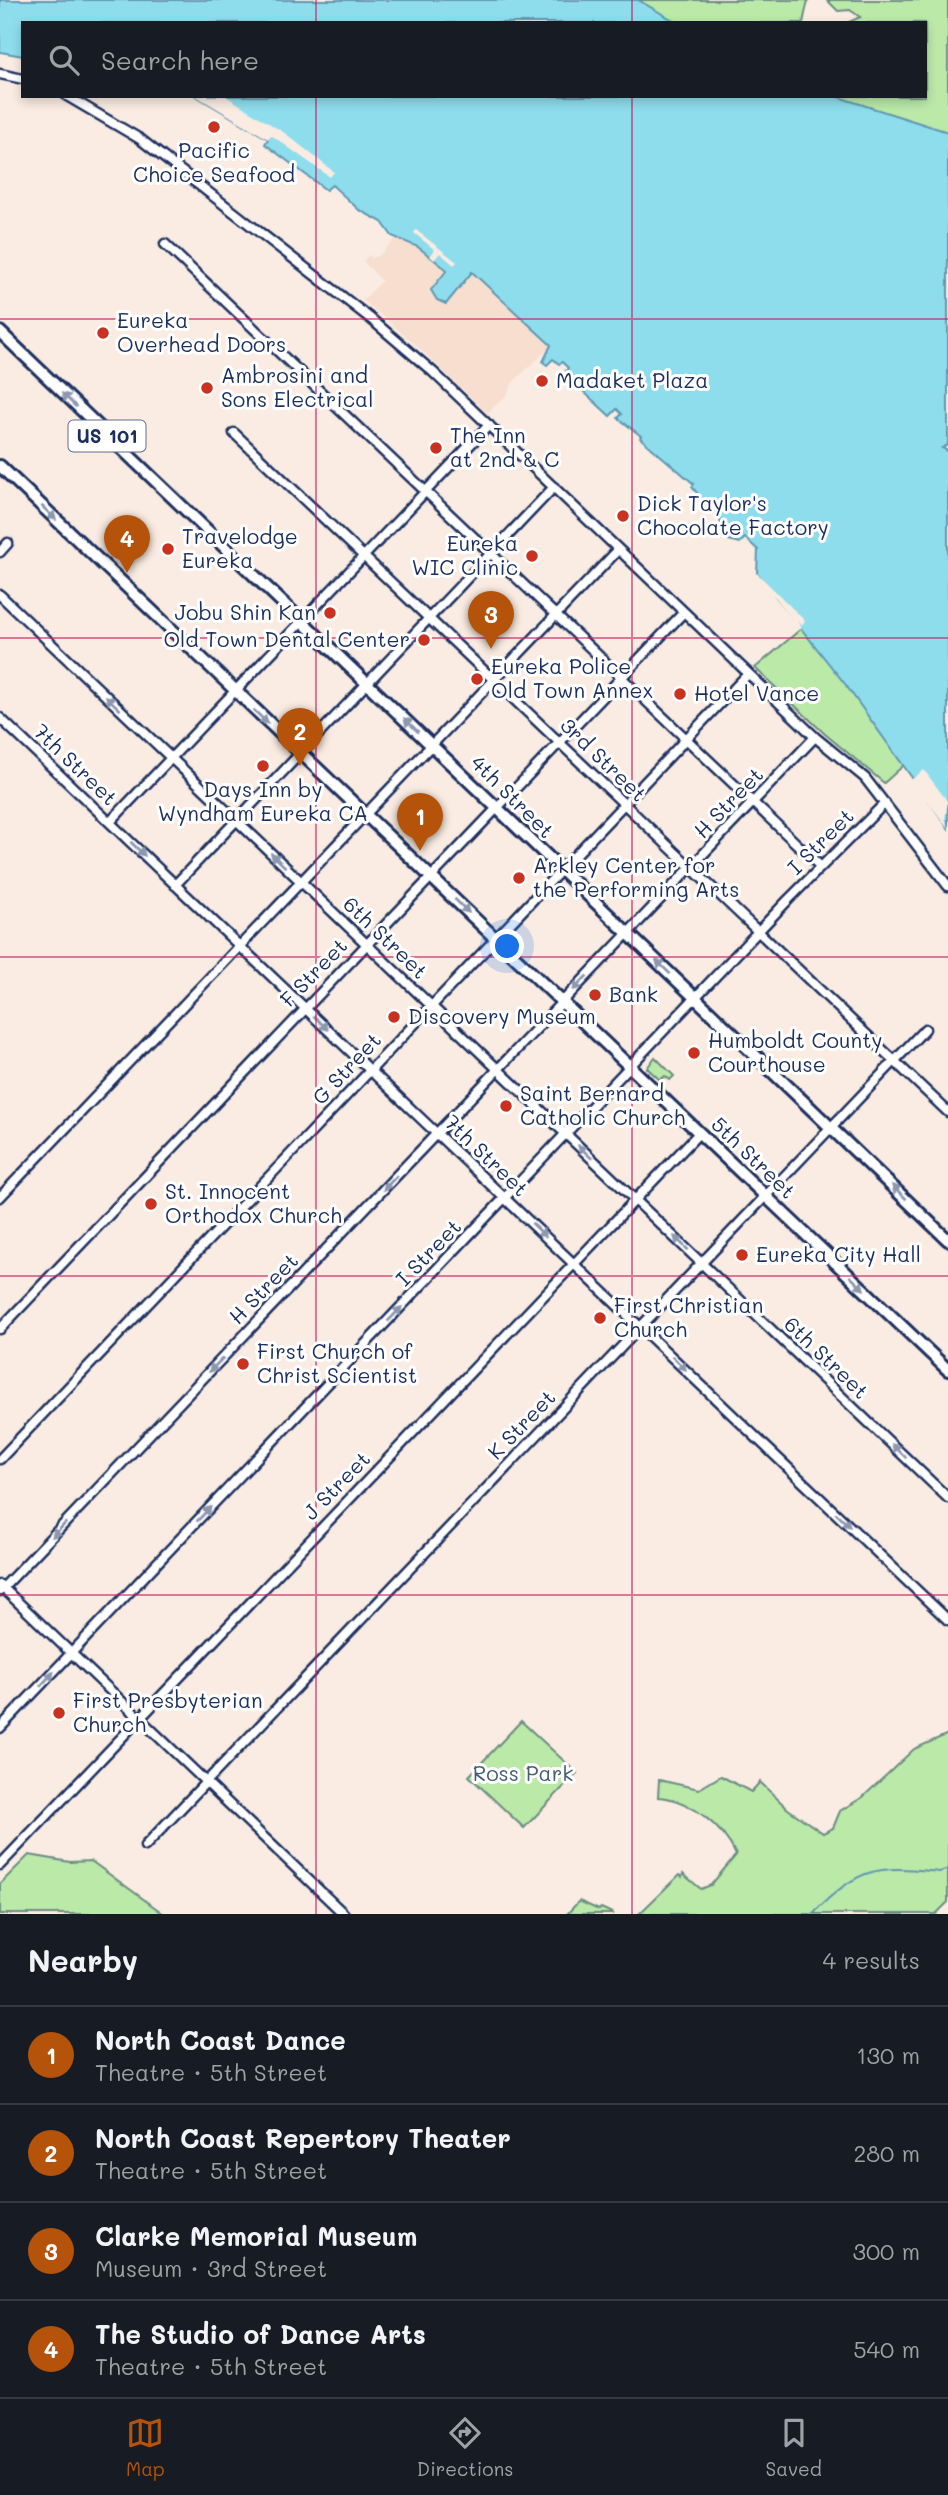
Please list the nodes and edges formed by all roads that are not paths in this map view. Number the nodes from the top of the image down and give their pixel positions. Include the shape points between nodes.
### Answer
1 (0, 74) edge
2 (21, 79) edge
3 (71, 98) edge
4 (165, 244) dead end
5 (0, 332) edge
6 (489, 425) junction
7 (234, 433) dead end
8 (0, 466) edge
9 (554, 487) junction
10 (425, 491) junction
11 (8, 543) dead end
12 (618, 550) junction
13 (0, 552) edge
14 (490, 554) junction
15 (363, 556) junction
16 (0, 595) edge
17 (684, 612) junction
18 (556, 616) junction
19 (429, 618) junction
20 (300, 622) junction
21 (748, 674) junction
22 (621, 678) junction
23 (494, 680) junction
24 (367, 683) junction
25 (235, 692) junction
26 (0, 718) edge
27 (815, 737) junction
28 (686, 739) junction
29 (559, 742) junction
30 (432, 745) junction
31 (299, 754) junction
32 (171, 758) junction
33 (753, 803) junction
34 (885, 803) junction
35 (624, 804) junction
36 (495, 809) junction
37 (366, 814) junction
38 (237, 820) junction
39 (110, 822) junction
40 (691, 867) junction
41 (821, 867) junction
42 (560, 871) junction
43 (430, 876) junction
44 (301, 882) junction
45 (175, 885) junction
46 (948, 886) edge
47 (759, 932) junction
48 (627, 933) junction
49 (495, 938) junction
50 (366, 944) junction
51 (240, 946) junction
52 (696, 999) junction
53 (562, 1002) junction
54 (432, 1006) junction
55 (305, 1008) junction
56 (925, 1030) dead end
57 (895, 1061) junction
58 (630, 1067) junction
59 (498, 1069) junction
60 (370, 1070) junction
61 (948, 1112) edge
62 (832, 1127) junction
63 (436, 1133) junction
64 (699, 1133) junction
65 (566, 1134) junction
66 (765, 1196) junction
67 (0, 1197) edge
68 (505, 1198) junction
69 (634, 1199) junction
70 (948, 1240) edge
71 (701, 1262) junction
72 (574, 1264) junction
73 (640, 1326) junction
74 (0, 1329) edge
75 (948, 1370) edge
76 (0, 1459) edge
77 (948, 1498) edge
78 (1, 1588) edge
79 (948, 1620) edge
80 (72, 1652) junction
81 (139, 1719) junction
82 (0, 1728) edge
83 (205, 1782) junction
84 (145, 1846) dead end
85 (0, 1865) edge
86 (344, 1914) edge

1 - 2 street
3 - 6 street via 146,143 371,319
4 - 10 street
20 -> 5 highway, 4th Street / US 101
6 - 9 street
6 - 10 street
7 - 15 street, 3rd Street
8 -> 25 highway, 5th Street
9 - 12 street
9 - 14 street
10 - 14 street
10 - 15 street
11 - 13 street
12 - 17 street
12 - 18 street
14 - 18 street
14 - 19 street
15 - 19 street, 3rd Street
15 - 20 street
32 -> 16 street, 6th Street
17 - 21 street
17 - 22 street, F Street
18 - 22 street
18 - 23 street
19 - 23 street, 3rd Street
19 - 24 street
20 - 24 highway, 4th Street / US 101
20 - 25 street
21 - 27 street
21 - 28 street, G Street
22 - 28 street
22 - 29 street, F Street
23 - 29 street, 3rd Street
23 - 30 street
30 -> 24 highway, 4th Street / US 101
24 - 31 street
25 -> 31 highway, 5th Street
25 - 32 street
26 - 39 street, 7th Street
27 - 33 street, H Street
27 - 34 street via 857,770
28 - 33 street
28 - 35 street, G Street
29 - 35 street, 3rd Street
29 - 36 street, F Street
30 - 36 highway, 4th Street / US 101
30 - 37 street
31 - 37 highway, 5th Street
31 - 38 street
32 - 38 street, 6th Street
32 - 39 street
33 - 40 street, H Street
33 - 41 street
34 - 41 street, I Street
34 - 46 street
35 - 40 street, 3rd Street
35 - 42 street, G Street
36 - 42 highway, 4th Street / US 101
36 - 43 street, F Street
37 - 43 highway, 5th Street
37 - 44 street
44 -> 38 street, 6th Street
38 - 45 street
39 -> 45 street, 7th Street
40 - 47 street, 3rd Street
40 - 48 street, H Street
41 - 47 street, I Street
42 - 48 highway, 4th Street / US 101
42 - 49 street, G Street
43 -> 49 highway, 5th Street
43 - 50 street, F Street
44 - 50 street, 6th Street
44 - 51 street
45 - 51 street, 7th Street
47 - 52 street, I Street
47 - 57 street, 3rd Street
52 -> 48 highway, 4th Street / US 101
48 -> 53 street, H Street
49 - 53 highway, 5th Street
49 - 54 street, G Street
50 - 54 street, 6th Street
50 - 55 street, F Street
51 - 55 street, 7th Street
51 - 67 street
52 - 58 street, I Street
52 - 62 highway, 4th Street / US 101
53 - 58 highway, 5th Street
53 - 59 street, H Street
54 - 59 street, 6th Street
54 - 60 street, G Street
55 -> 60 street, 7th Street
55 - 74 street, F Street
56 - 57 street, K Street
57 - 61 street, 3rd Street
57 - 62 street, K Street
58 - 64 highway, 5th Street
58 - 65 street, I Street
59 - 63 street, H Street
59 - 65 street, 6th Street
60 - 63 street, 7th Street
60 - 76 street, G Street
62 - 66 street, K Street
70 -> 62 highway, 4th Street / US 101
63 - 68 street, 7th Street
63 -> 78 street, H Street
64 - 66 highway, 5th Street
64 - 69 street, J Street
65 - 68 street, I Street
69 -> 65 street, 6th Street
66 - 71 street, K Street
66 -> 75 highway, 5th Street
68 -> 72 street, 7th Street
80 -> 68 street, I Street
71 -> 69 street, 6th Street
69 - 72 street, J Street
71 - 73 street, K Street
77 -> 71 street, 6th Street
72 - 73 street, 7th Street
72 - 81 street, J Street
73 -> 79 street, 7th Street
73 - 83 street, K Street
78 - 80 street
80 - 81 street
82 -> 80 street, I Street
81 - 83 street
81 - 85 street, J Street
83 - 84 street, K Street
83 - 86 street

